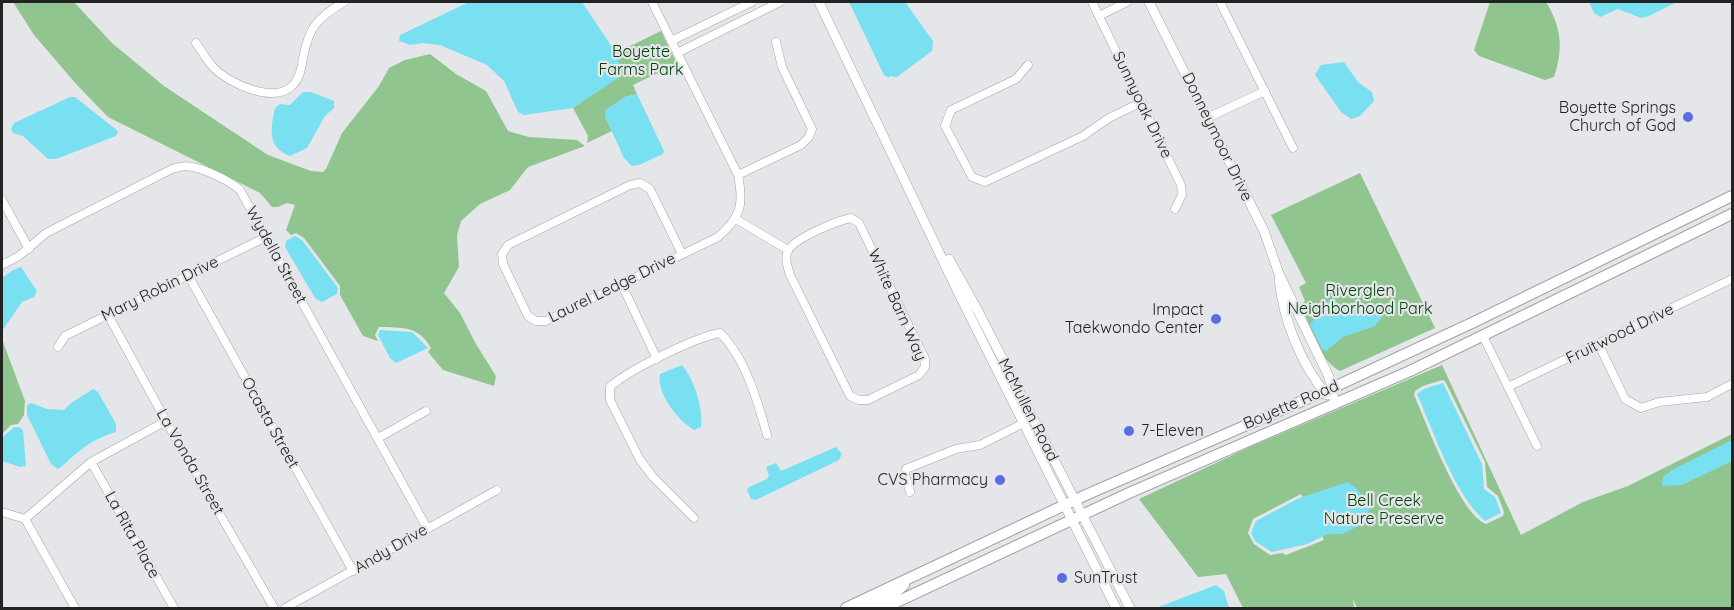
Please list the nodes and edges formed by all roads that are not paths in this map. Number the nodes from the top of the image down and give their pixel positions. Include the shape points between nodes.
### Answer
1 (344, 2) edge
2 (652, 2) edge
3 (752, 2) edge
4 (780, 2) edge
5 (819, 2) edge
6 (1092, 2) edge
7 (1127, 2) edge
8 (1149, 2) edge
9 (1220, 2) edge
10 (1099, 16) junction
11 (671, 41) junction
12 (776, 42) dead end
13 (196, 43) dead end
14 (677, 52) junction
15 (1028, 65) dead end
16 (1265, 91) junction
17 (1142, 102) junction
18 (1208, 118) junction
19 (1293, 148) dead end
20 (738, 175) junction
21 (1732, 196) edge
22 (2, 200) edge
23 (1175, 209) dead end
24 (1732, 214) edge
25 (736, 219) junction
26 (266, 237) junction
27 (29, 249) junction
28 (788, 250) junction
29 (682, 254) junction
30 (2, 265) edge
31 (1279, 274) junction
32 (188, 276) junction
33 (956, 279) junction
34 (1732, 279) edge
35 (621, 284) junction
36 (108, 315) junction
37 (1483, 336) junction
38 (1599, 345) junction
39 (58, 348) dead end
40 (657, 359) junction
41 (1732, 384) edge
42 (1508, 387) junction
43 (1328, 389) junction
44 (1335, 404) junction
45 (426, 411) dead end
46 (166, 421) junction
47 (1024, 423) junction
48 (767, 435) dead end
49 (378, 438) junction
50 (1537, 446) dead end
51 (91, 462) junction
52 (497, 490) dead end
53 (910, 492) dead end
54 (1069, 503) junction
55 (2, 512) edge
56 (1076, 517) junction
57 (694, 518) dead end
58 (25, 519) junction
59 (427, 528) junction
60 (353, 571) junction
61 (910, 578) junction
62 (75, 609) edge
63 (174, 609) edge
64 (274, 609) edge
65 (285, 609) edge
66 (846, 609) edge
67 (865, 609) edge
68 (884, 609) edge
69 (1116, 609) edge
70 (1130, 609) edge

1 - 13 street via 323,14 311,30 301,71 294,84 277,94 254,91 225,77
2 - 11 street
3 - 11 street
4 - 14 street
5 - 33 street, McMullen Road
6 - 10 street, Sunnyoak Drive
7 - 10 street
8 - 18 street, Donneymoor Drive
9 - 16 street
10 - 17 street, Sunnyoak Drive
11 - 14 street
12 - 20 street via 782,67 812,129 801,145
14 - 20 street
15 - 17 street via 1016,78 951,110 945,126 972,177 985,182 1083,136
16 - 18 street
16 - 19 street
17 - 23 street, Sunnyoak Drive via 1181,185 1182,195
18 - 31 street, Donneymoor Drive via 1264,231
20 - 25 street via 742,192
21 - 43 main road, Boyette Road
22 - 27 street
24 - 37 main road, Boyette Road
25 - 28 street
25 - 29 street, Laurel Ledge Drive via 718,237
26 - 27 street, Wydella Street via 233,184 183,166 46,233
26 - 32 street, Mary Robin Drive
26 - 49 street, Wydella Street
27 - 30 street, Wydella Street
28 - 28 street, White Barn Way via 839,220 851,218 859,223 925,359 919,375 868,400 850,396 790,274
29 - 35 street, Laurel Ledge Drive
29 - 35 street, Laurel Ledge Drive via 650,189 640,183 508,245 502,254 528,316 536,321 546,321
31 - 43 street, Donneymoor Drive via 1329,377
31 - 43 street, Donneymoor Drive via 1286,321 1317,382
32 - 36 street, Mary Robin Drive
32 - 60 street, Ocasta Street
33 - 47 street, McMullen Road
33 - 54 street, McMullen Road
34 - 38 street, Fruitwood Drive
35 - 40 street
36 - 39 street, Mary Robin Drive via 65,336
36 - 46 street, La Vonda Street
37 - 42 street
37 - 44 main road, Boyette Road
38 - 41 street via 1625,399 1641,408 1707,397
38 - 42 street, Fruitwood Drive
40 - 48 street via 707,335 720,333 730,342 756,396
40 - 57 street via 618,379 610,387 610,400 640,460
42 - 50 street
43 - 44 street, Donneymoor Drive
43 - 54 main road, Boyette Road
44 - 56 main road, Boyette Road
45 - 49 street
46 - 51 street
46 - 64 street, La Vonda Street
47 - 53 street via 980,445 956,449 906,469
47 - 54 street, McMullen Road
49 - 59 street, Wydella Street
51 - 58 street
51 - 63 street, La Rita Place
52 - 59 street, Andy Drive
54 - 56 street, McMullen Road
54 - 61 main road, Boyette Road
55 - 58 street
56 - 68 main road, Boyette Road
56 - 69 street, McMullen Road
56 - 70 street, McMullen Road
58 - 62 street
59 - 60 street, Andy Drive
60 - 65 street, Andy Drive
61 - 66 main road, Boyette Road
61 - 67 main road via 890,597

